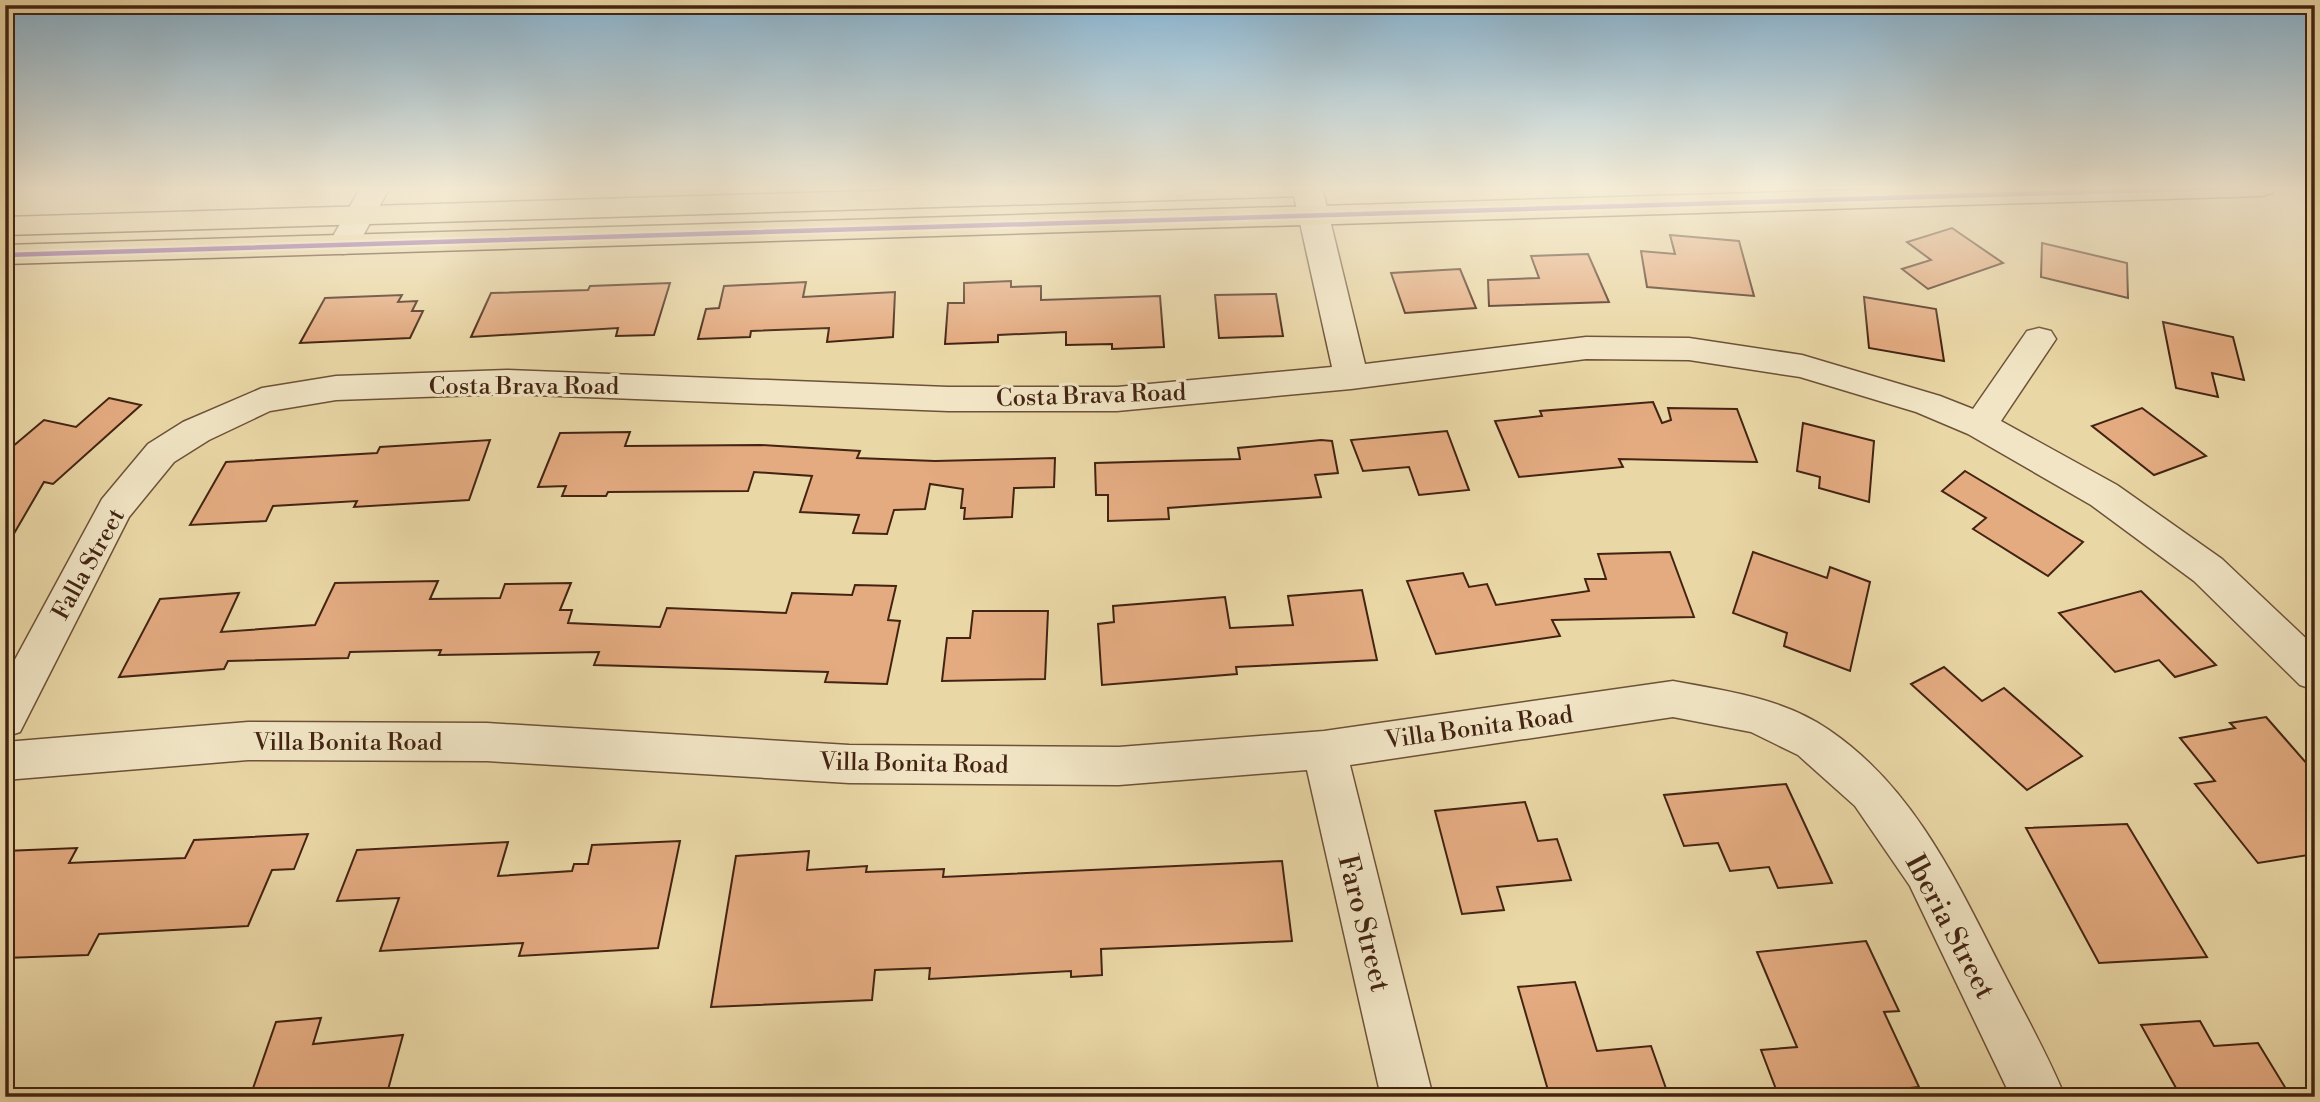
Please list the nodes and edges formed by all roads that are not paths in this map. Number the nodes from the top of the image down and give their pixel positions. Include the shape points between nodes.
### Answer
1 (346, 238) edge
2 (457, 238) edge
3 (1318, 238) edge
4 (343, 244) junction
5 (5, 255) edge
6 (2039, 339) dead end
7 (1351, 377) junction
8 (1979, 425) junction
9 (196, 430) joint
10 (2315, 673) edge
11 (5, 719) edge
12 (1813, 742) joint
13 (1324, 750) junction
14 (5, 761) edge
15 (1407, 1097) edge
16 (2039, 1097) edge

1 - 4 street
2 - 4 main road
3 - 7 street
4 - 5 main road
6 - 8 street
7 - 8 street, Costa Brava Road via 1586,348 1689,349 1802,366 1928,404
7 - 9 street, Costa Brava Road via 1117,399 948,399 508,382 336,388 262,401
8 - 10 street, Costa Brava Road via 2105,495 2208,570
9 - 11 street, Falla Street via 161,453 115,509
12 - 13 street, Villa Bonita Road via 1758,715 1673,699
12 - 16 street, Iberia Street via 1871,792 1927,871
13 - 14 street, Villa Bonita Road via 1119,766 849,764 487,741 248,741
13 - 15 street, Faro Street

